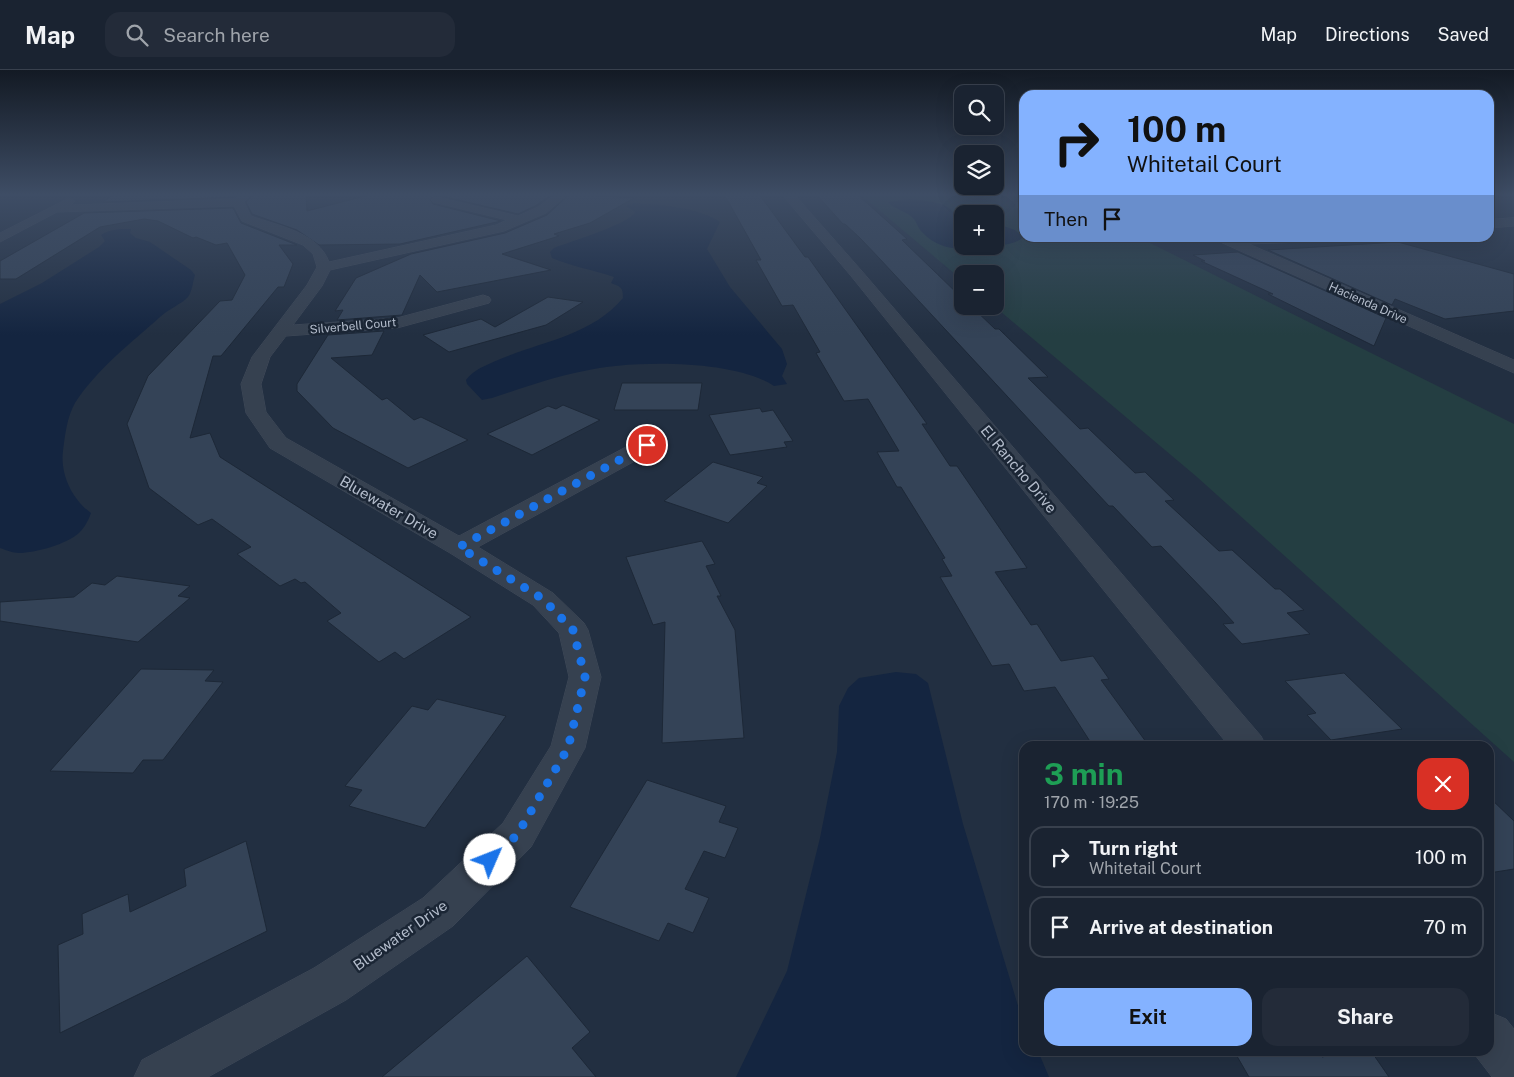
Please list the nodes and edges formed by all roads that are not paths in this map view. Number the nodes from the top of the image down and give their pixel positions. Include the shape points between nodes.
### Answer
1 (305, 241) edge
2 (446, 241) edge
3 (828, 241) edge
4 (1234, 242) edge
5 (324, 267) junction
6 (483, 300) dead end
7 (280, 332) junction
8 (1514, 368) edge
9 (647, 445) dead end
10 (459, 547) junction
11 (1245, 741) edge
12 (1494, 1042) edge
13 (1514, 1066) edge
14 (159, 1077) edge

1 - 5 street via 319,253
2 - 5 street
3 - 11 street, El Rancho Drive
4 - 8 street, Hacienda Drive
5 - 7 street, Bluewater Drive
6 - 7 street, Silverbell Court via 396,323
7 - 10 street, Bluewater Drive via 261,357 251,384 256,413 278,443
9 - 10 street
10 - 14 street, Bluewater Drive via 543,599 573,630 585,677 568,748 517,835 438,912 330,984
12 - 13 street

